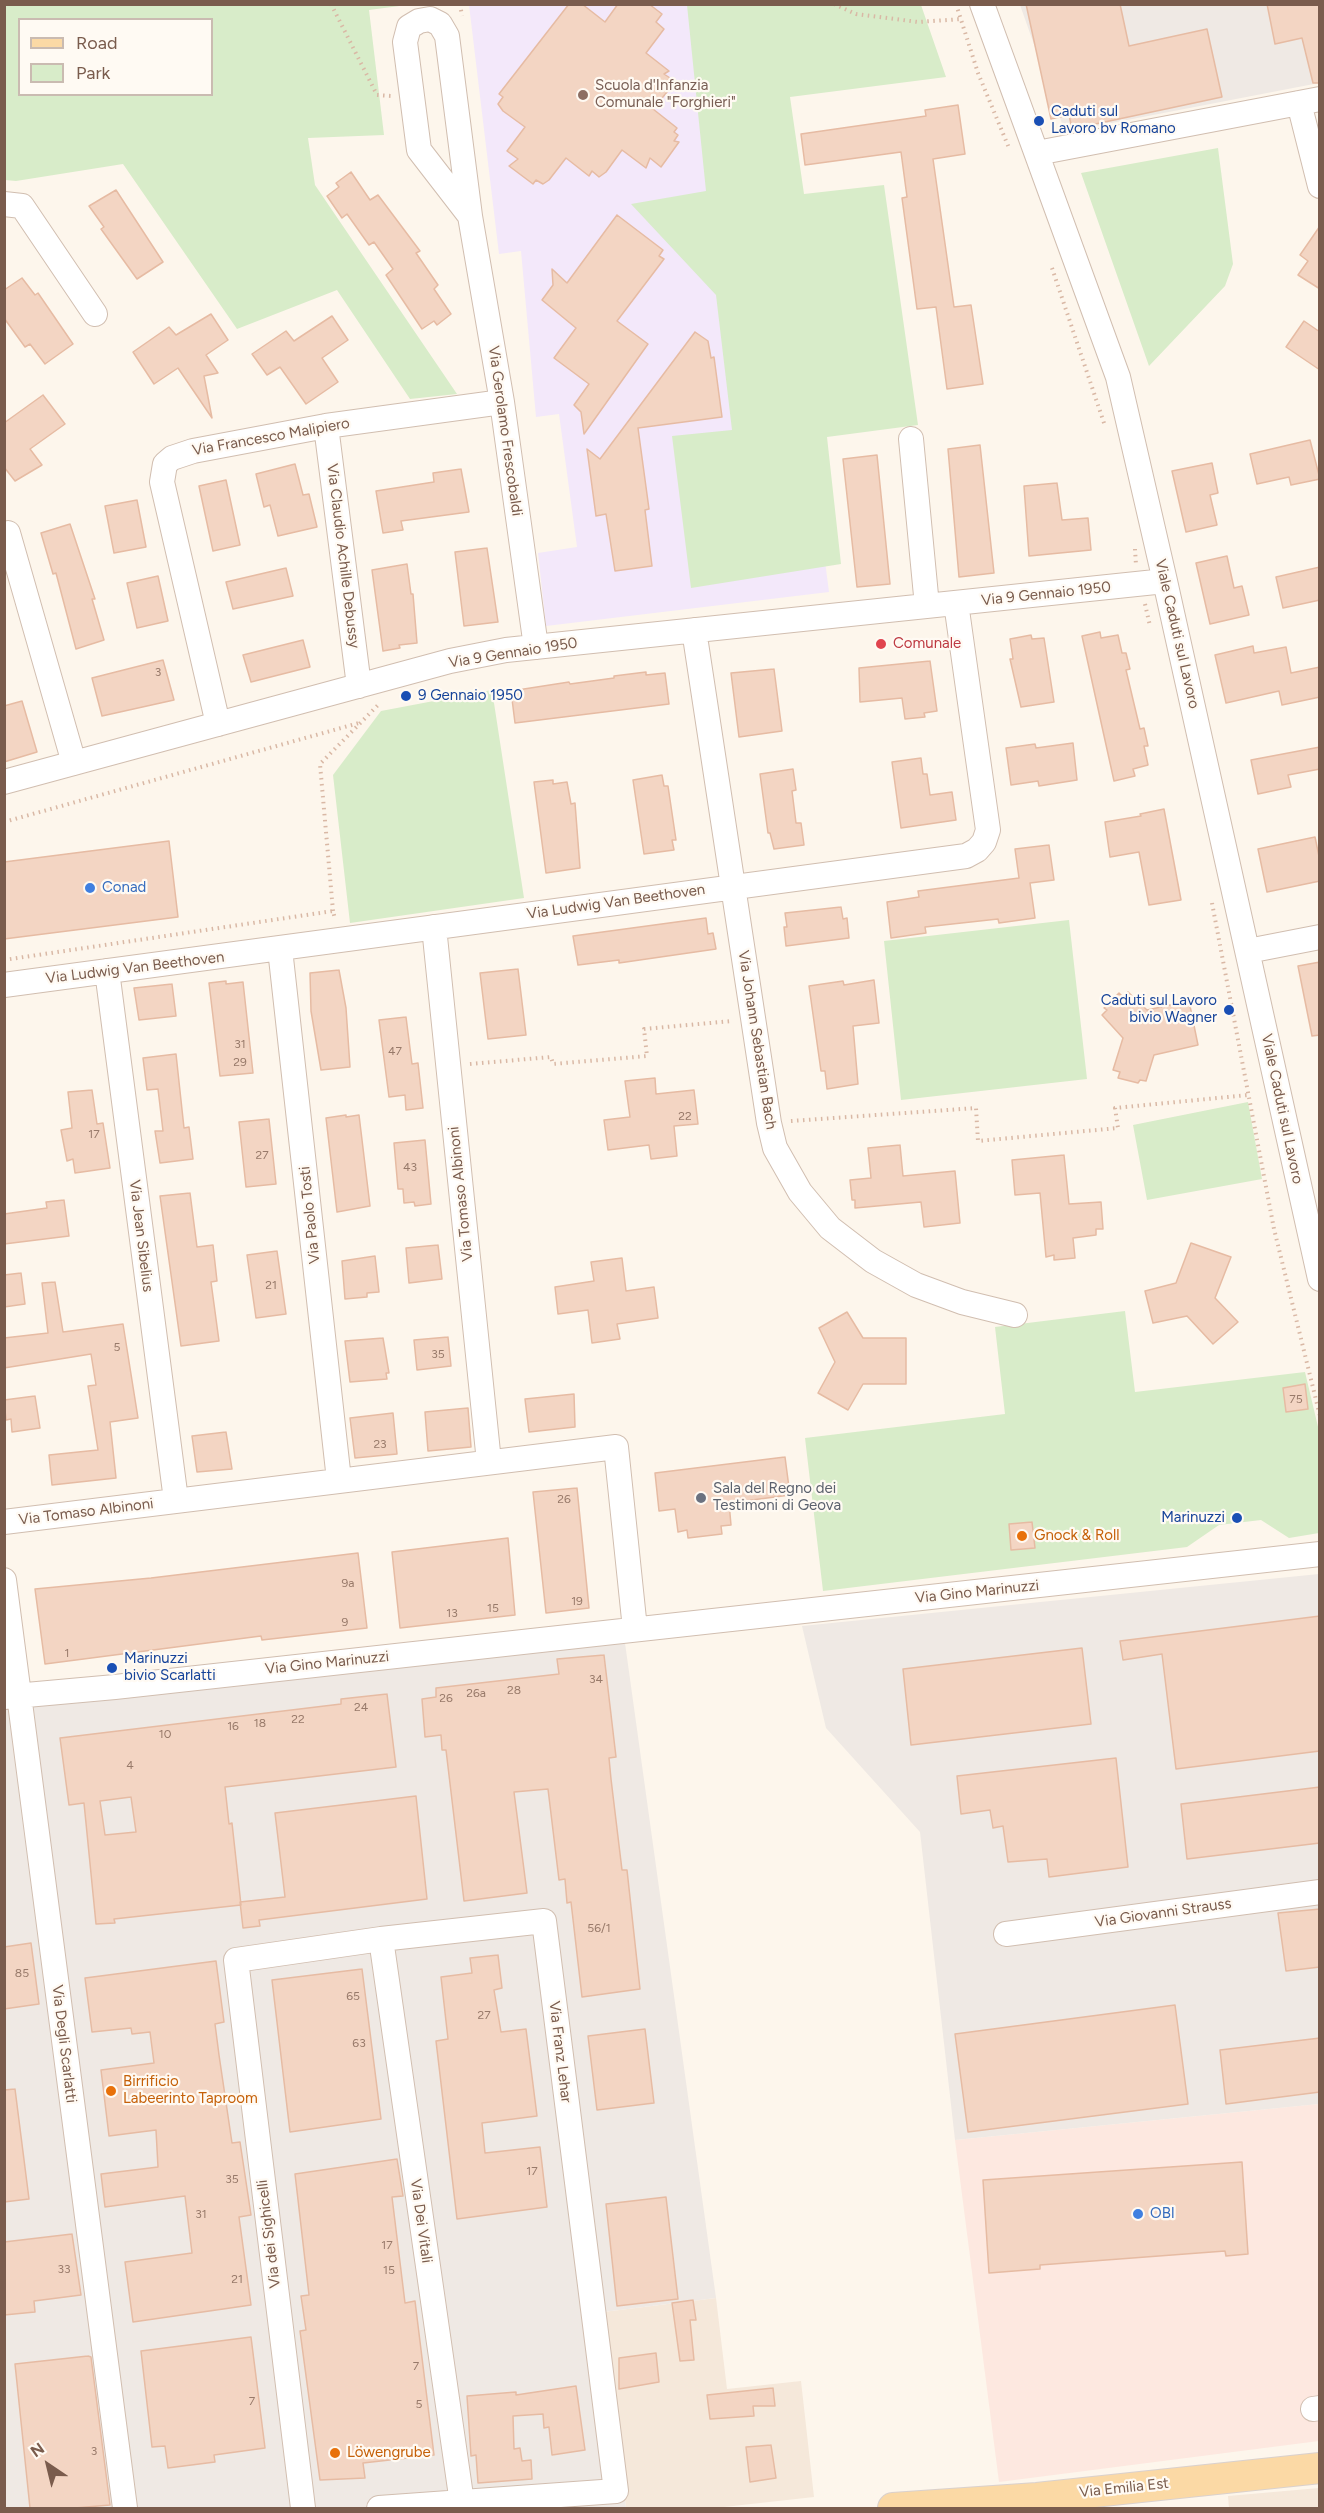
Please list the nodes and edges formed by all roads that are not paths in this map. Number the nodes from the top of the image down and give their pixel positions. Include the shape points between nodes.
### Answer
1 (982, 4) edge
2 (1309, 101) edge
3 (1037, 153) junction
4 (1320, 186) edge
5 (4, 204) edge
6 (470, 216) junction
7 (95, 314) dead end
8 (502, 402) junction
9 (326, 426) junction
10 (911, 439) dead end
11 (8, 533) dead end
12 (1165, 581) junction
13 (956, 603) junction
14 (927, 606) junction
15 (694, 630) junction
16 (536, 646) junction
17 (359, 686) junction
18 (218, 724) junction
19 (74, 763) junction
20 (4, 782) edge
21 (733, 886) junction
22 (434, 927) junction
23 (1320, 937) edge
24 (280, 949) junction
25 (1248, 951) junction
26 (107, 971) junction
27 (4, 985) edge
28 (1312, 1213) edge
29 (1320, 1279) edge
30 (1016, 1315) dead end
31 (489, 1462) junction
32 (339, 1480) junction
33 (176, 1500) junction
34 (4, 1522) edge
35 (1320, 1554) edge
36 (4, 1580) edge
37 (634, 1629) junction
38 (12, 1696) edge
39 (1320, 1892) edge
40 (1006, 1934) dead end
41 (381, 1939) junction
42 (236, 1960) joint
43 (1320, 2468) edge
44 (462, 2503) junction
45 (124, 2508) edge
46 (303, 2508) edge
47 (379, 2508) edge
48 (893, 2508) edge

1 - 3 street, Viale Caduti sul Lavoro
2 - 3 street
2 - 4 street
3 - 12 street, Viale Caduti sul Lavoro via 1118,377
5 - 7 street via 22,206
6 - 6 street, Via Gerolamo Frescobaldi via 447,36 440,24 430,19 419,21 409,27 405,42 419,150
6 - 8 street, Via Gerolamo Frescobaldi
8 - 9 street, Via Francesco Malipiero
8 - 16 street, Via Gerolamo Frescobaldi
9 - 17 street, Via Claudio Achille Debussy
9 - 18 street, Via Francesco Malipiero via 193,451 165,464 162,482
10 - 14 street
11 - 19 street
12 - 13 street, Via 9 Gennaio 1950
12 - 25 street, Viale Caduti sul Lavoro
13 - 14 street, Via 9 Gennaio 1950
13 - 21 street, Via Ludwig Van Beethoven via 988,830 984,842 966,856
14 - 15 street, Via 9 Gennaio 1950
15 - 16 street, Via 9 Gennaio 1950
15 - 21 street, Via Johann Sebastian Bach
16 - 17 street, Via 9 Gennaio 1950 via 450,661
17 - 18 street, Via 9 Gennaio 1950
18 - 19 street, Via 9 Gennaio 1950
19 - 20 street, Via 9 Gennaio 1950
21 - 22 street, Via Ludwig Van Beethoven
21 - 30 street, Via Johann Sebastian Bach via 769,1123 776,1149 800,1192 830,1228 873,1261 916,1285 962,1302
22 - 24 street, Via Ludwig Van Beethoven
22 - 31 street, Via Tomaso Albinoni
23 - 25 street
24 - 26 street, Via Ludwig Van Beethoven
24 - 32 street, Via Paolo Tosti
25 - 28 street, Viale Caduti sul Lavoro
26 - 27 street, Via Ludwig Van Beethoven
26 - 33 street, Via Jean Sibelius
28 - 29 street, Viale Caduti sul Lavoro
31 - 32 street, Via Tomaso Albinoni
31 - 37 street, Via Tomaso Albinoni via 616,1447
32 - 33 street, Via Tomaso Albinoni
33 - 34 street, Via Tomaso Albinoni
35 - 37 street, Via Gino Marinuzzi
36 - 38 street, Via Degli Scarlatti
37 - 38 street, Via Gino Marinuzzi
38 - 45 street, Via Degli Scarlatti
39 - 40 street, Via Giovanni Strauss
41 - 42 street, Via Franz Lehar
41 - 44 street, Via Dei Vitali
41 - 44 street, Via Franz Lehar via 544,1921 616,2491
42 - 46 street, Via dei Sighicelli
43 - 48 main road, Via Emilia Est via 1037,2498
44 - 47 street

